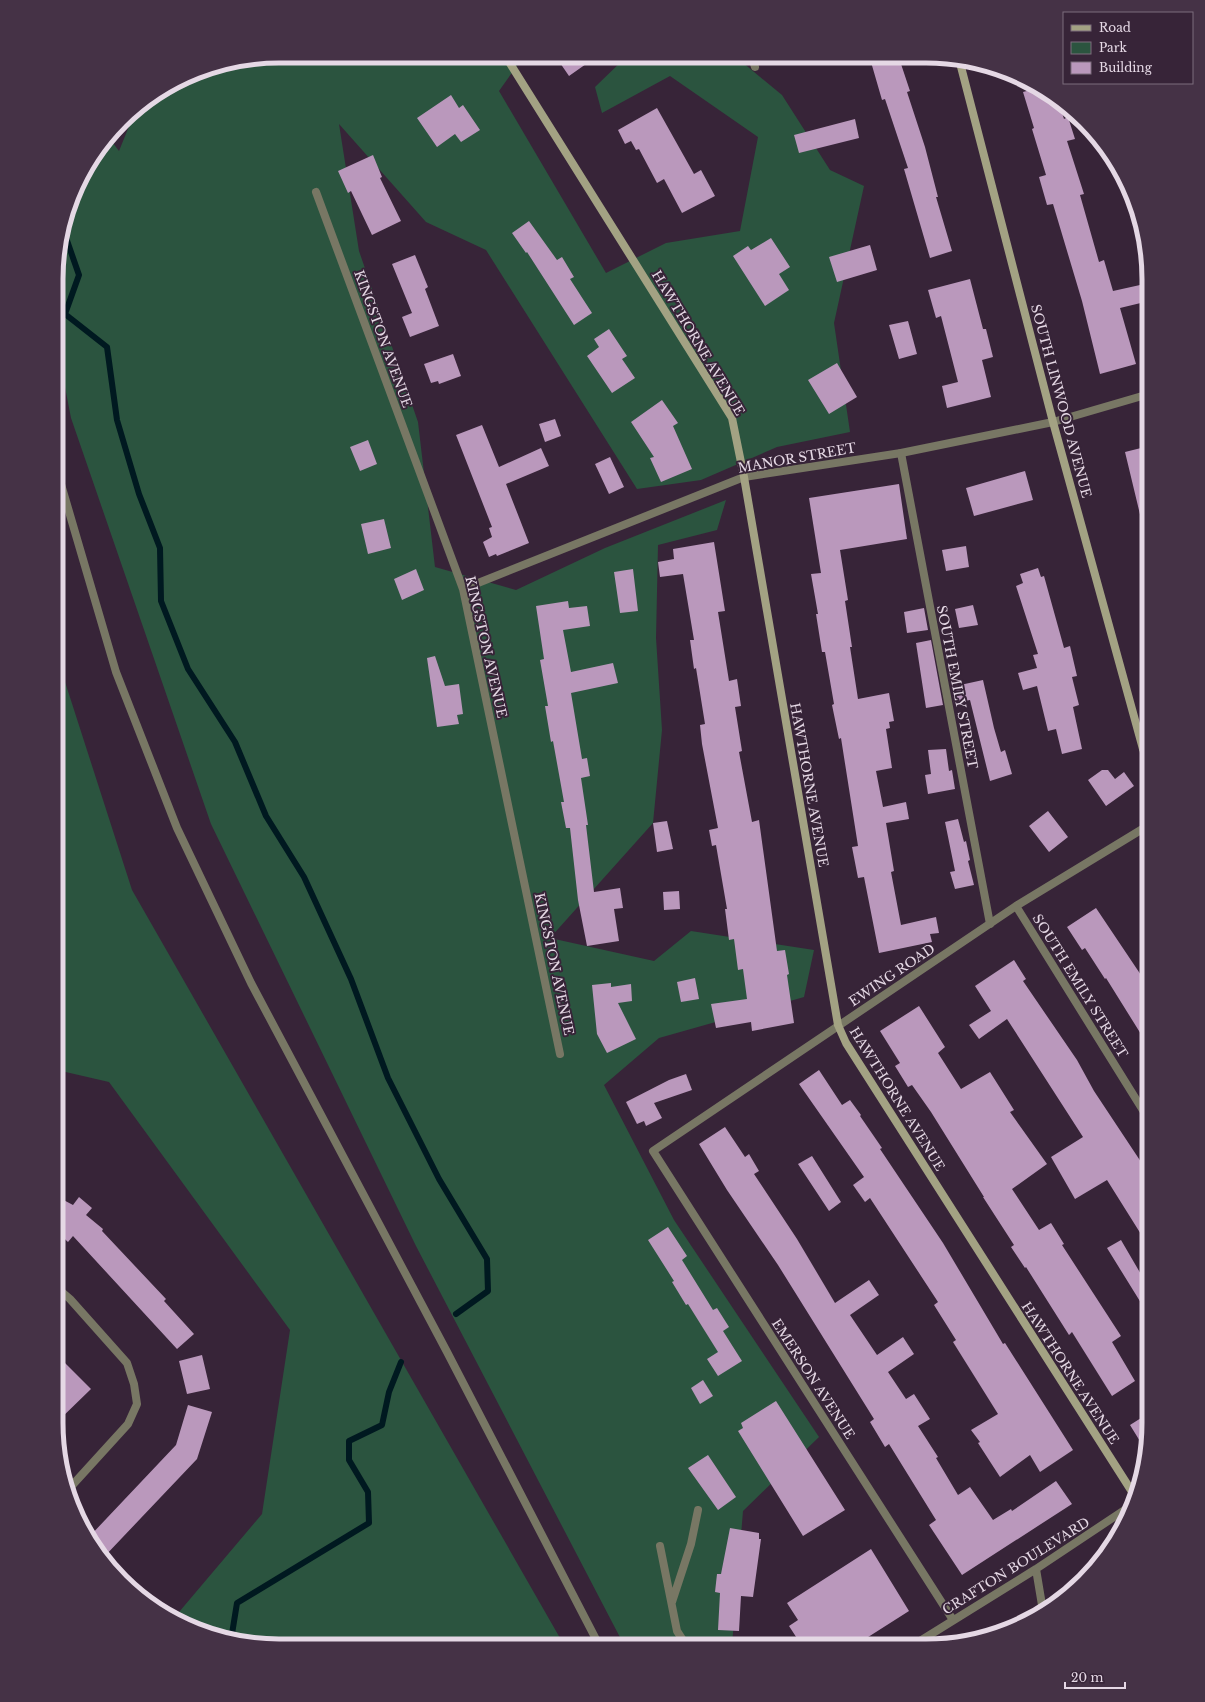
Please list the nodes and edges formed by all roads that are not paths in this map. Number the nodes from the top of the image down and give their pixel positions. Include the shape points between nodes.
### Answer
1 (510, 63) edge
2 (754, 63) edge
3 (961, 66) edge
4 (755, 67) dead end
5 (316, 192) dead end
6 (1142, 396) edge
7 (1053, 422) junction
8 (901, 453) junction
9 (744, 477) junction
10 (63, 491) edge
11 (463, 589) junction
12 (1142, 735) edge
13 (1142, 829) edge
14 (1016, 906) junction
15 (990, 924) junction
16 (838, 1025) junction
17 (560, 1054) dead end
18 (1142, 1109) edge
19 (653, 1151) joint
20 (63, 1294) edge
21 (72, 1486) edge
22 (1132, 1491) edge
23 (698, 1510) dead end
24 (1124, 1510) edge
25 (660, 1546) dead end
26 (1036, 1569) junction
27 (671, 1603) junction
28 (1042, 1605) edge
29 (953, 1620) junction
30 (596, 1639) edge
31 (682, 1639) edge
32 (923, 1639) edge

1 - 9 street, HAWTHORNE AVENUE via 732,418
2 - 4 street
3 - 7 street, SOUTH LINWOOD AVENUE
5 - 11 street, KINGSTON AVENUE
6 - 7 street, MANOR STREET
7 - 8 street, MANOR STREET
7 - 12 street, SOUTH LINWOOD AVENUE
8 - 9 street, MANOR STREET
8 - 15 street, SOUTH EMILY STREET
9 - 11 street, MANOR STREET
9 - 16 street, HAWTHORNE AVENUE
10 - 30 street via 116,672 177,828 251,983
11 - 17 street, KINGSTON AVENUE
13 - 14 street, EWING ROAD
14 - 15 street, EWING ROAD
14 - 18 street, SOUTH EMILY STREET
15 - 16 street, EWING ROAD
16 - 19 street, EWING ROAD
16 - 22 street, HAWTHORNE AVENUE via 846,1043
19 - 29 street, EMERSON AVENUE
20 - 21 street via 127,1363 137,1404 128,1424
23 - 27 street via 691,1544
24 - 26 street, CRAFTON BOULEVARD
25 - 27 street
26 - 28 street
26 - 29 street, CRAFTON BOULEVARD
27 - 31 street via 677,1631
29 - 32 street, CRAFTON BOULEVARD

